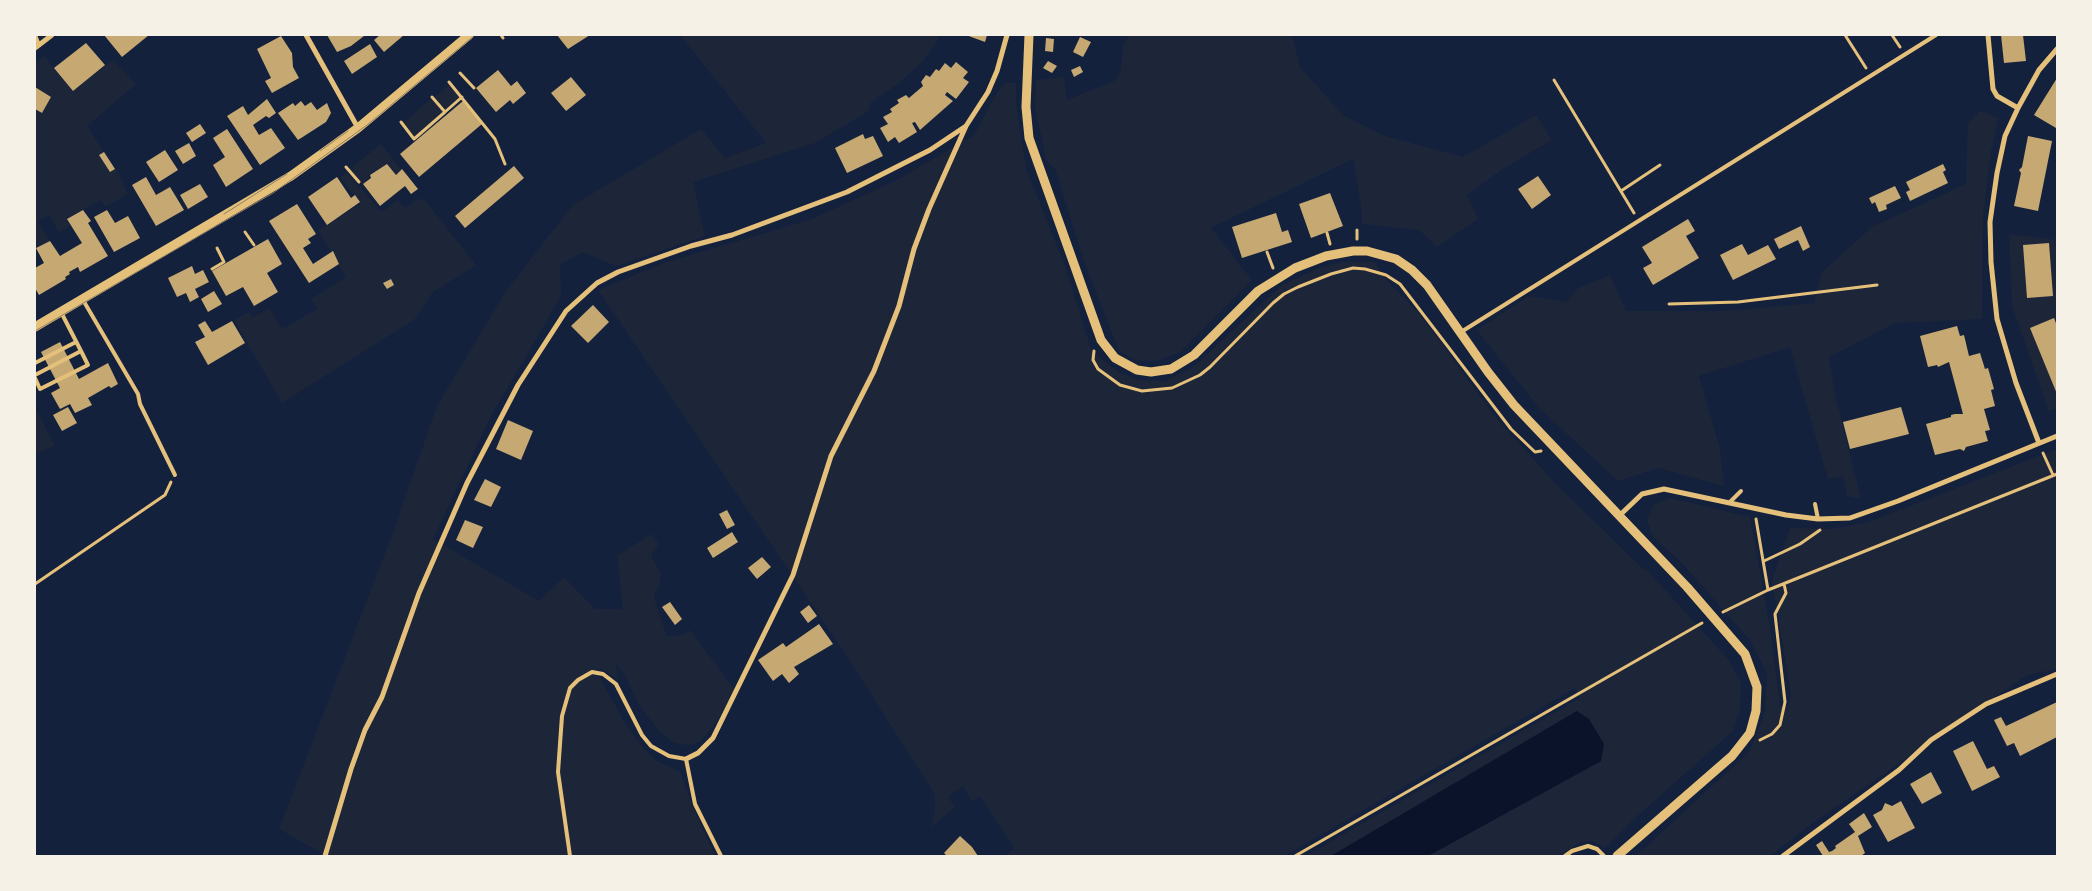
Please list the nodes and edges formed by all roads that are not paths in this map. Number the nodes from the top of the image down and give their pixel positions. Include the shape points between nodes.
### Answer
1 (35, 35) edge
2 (52, 35) edge
3 (306, 35) edge
4 (470, 35) edge
5 (1007, 35) edge
6 (1029, 35) edge
7 (1936, 35) edge
8 (1988, 35) edge
9 (37, 47) edge
10 (2057, 48) edge
11 (2018, 108) junction
12 (966, 126) junction
13 (358, 128) junction
14 (83, 300) junction
15 (61, 312) junction
16 (35, 326) edge
17 (1459, 332) junction
18 (76, 342) junction
19 (81, 351) junction
20 (35, 363) edge
21 (35, 376) edge
22 (2057, 436) edge
23 (2039, 443) junction
24 (175, 475) road end
25 (1740, 491) dead end
26 (1729, 503) junction
27 (1814, 504) dead end
28 (1620, 516) junction
29 (1818, 519) junction
30 (2057, 674) edge
31 (686, 758) junction
32 (325, 856) edge
33 (570, 856) edge
34 (720, 856) edge
35 (1565, 856) edge
36 (1604, 856) edge
37 (1617, 856) edge
38 (1783, 856) edge

1 - 9 lane
2 - 9 street
3 - 13 street
4 - 13 street
5 - 12 street via 994,78
6 - 17 street via 1026,107 1029,138 1098,333 1105,348 1125,365 1146,371 1171,369 1194,355 1258,291 1276,278 1307,262 1353,251 1387,256 1412,270 1427,285
7 - 17 lane
8 - 11 street via 1993,89 1997,96
10 - 11 street via 2042,65
11 - 23 street via 2005,136 1997,173 1990,222 1991,262 1997,319 2004,346
12 - 31 street via 920,233 899,306 874,371 831,456 793,575 716,732 698,753
12 - 32 street via 915,158 847,192 732,235 618,272 597,283 566,311 518,385 467,483 419,593 382,697 365,730
13 - 14 street via 291,176
14 - 15 street
14 - 24 lane via 138,394
15 - 16 street
15 - 18 lane
17 - 28 street via 1514,405
18 - 19 lane
18 - 20 lane
19 - 21 lane
19 - 21 lane via 88,365 40,389
22 - 23 street
23 - 29 street via 1865,514
25 - 26 lane
26 - 28 street via 1658,489 1642,494
26 - 29 street
27 - 29 lane
28 - 37 street via 1735,640 1748,659 1757,687 1756,711 1750,734 1744,742
30 - 38 street via 1986,704 1931,740 1899,770
31 - 33 lane via 669,756 651,746 609,677 592,672 578,680 570,688 565,702 559,744 558,772
31 - 34 lane via 695,804
35 - 36 lane via 1572,850 1588,846 1597,848

